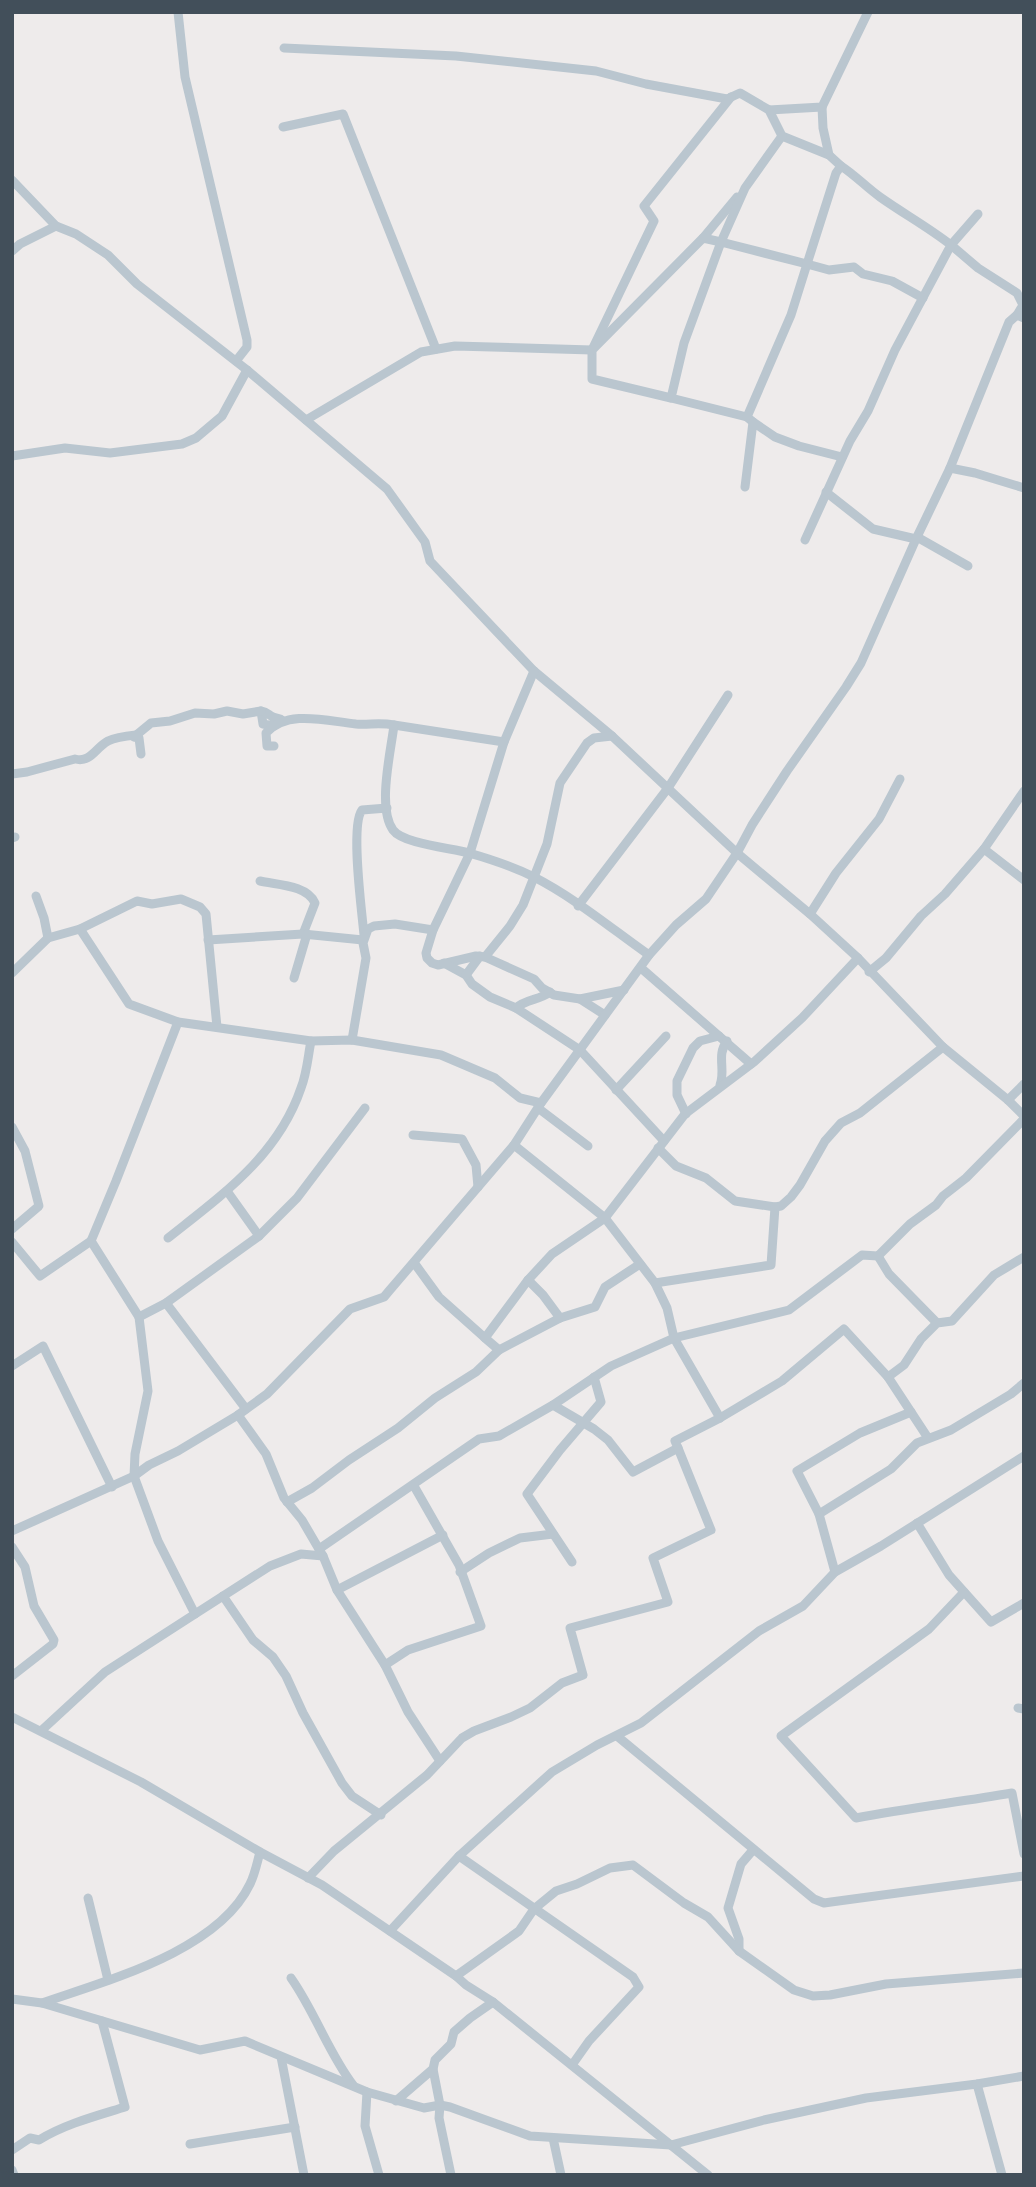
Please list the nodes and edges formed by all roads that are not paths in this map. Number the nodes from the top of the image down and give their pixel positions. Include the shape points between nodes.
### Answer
1 (178, 12) edge
2 (869, 12) edge
3 (284, 48) dead end
4 (731, 97) junction
5 (822, 107) junction
6 (769, 110) junction
7 (282, 127) dead end
8 (782, 136) junction
9 (829, 155) junction
10 (841, 166) junction
11 (12, 180) edge
12 (745, 188) junction
13 (978, 214) dead end
14 (56, 226) junction
15 (703, 238) junction
16 (721, 242) junction
17 (951, 245) junction
18 (12, 251) edge
19 (807, 264) junction
20 (923, 298) junction
21 (1020, 317) edge
22 (436, 349) junction
23 (592, 350) junction
24 (236, 361) junction
25 (247, 370) junction
26 (671, 398) junction
27 (306, 420) junction
28 (750, 420) junction
29 (12, 456) edge
30 (842, 457) junction
31 (950, 468) junction
32 (745, 487) dead end
33 (1024, 488) edge
34 (826, 492) junction
35 (916, 538) junction
36 (805, 540) dead end
37 (968, 566) dead end
38 (534, 671) junction
39 (728, 695) dead end
40 (261, 711) junction
41 (283, 721) junction
42 (394, 725) junction
43 (274, 726) junction
44 (135, 735) junction
45 (612, 736) junction
46 (504, 742) junction
47 (274, 746) dead end
48 (141, 754) dead end
49 (12, 774) edge
50 (900, 779) dead end
51 (668, 788) junction
52 (1024, 791) edge
53 (387, 808) junction
54 (984, 849) junction
55 (470, 853) junction
56 (737, 853) junction
57 (533, 877) junction
58 (1024, 880) edge
59 (260, 881) dead end
60 (36, 896) dead end
61 (578, 905) junction
62 (810, 914) junction
63 (80, 929) junction
64 (433, 930) junction
65 (305, 934) junction
66 (364, 937) junction
67 (48, 938) junction
68 (208, 940) junction
69 (649, 955) junction
70 (482, 957) junction
71 (858, 958) junction
72 (444, 963) junction
73 (641, 968) junction
74 (869, 972) junction
75 (12, 973) edge
76 (466, 975) junction
77 (294, 978) dead end
78 (625, 990) junction
79 (550, 992) junction
80 (580, 999) junction
81 (516, 1008) junction
82 (605, 1015) junction
83 (178, 1022) junction
84 (217, 1027) junction
85 (666, 1036) dead end
86 (723, 1039) junction
87 (352, 1040) junction
88 (311, 1041) junction
89 (943, 1047) junction
90 (580, 1050) junction
91 (751, 1064) junction
92 (1024, 1084) edge
93 (720, 1087) junction
94 (616, 1090) junction
95 (1008, 1100) junction
96 (539, 1105) junction
97 (365, 1108) dead end
98 (686, 1114) junction
99 (1024, 1117) edge
100 (12, 1127) edge
101 (414, 1136) dead end
102 (661, 1144) junction
103 (514, 1145) junction
104 (588, 1146) dead end
105 (478, 1187) junction
106 (228, 1191) junction
107 (775, 1207) junction
108 (605, 1218) junction
109 (12, 1229) edge
110 (259, 1236) junction
111 (168, 1238) dead end
112 (91, 1241) junction
113 (12, 1242) edge
114 (878, 1256) junction
115 (1024, 1257) edge
116 (415, 1264) junction
117 (640, 1264) junction
118 (528, 1280) junction
119 (655, 1283) junction
120 (166, 1303) junction
121 (139, 1317) junction
122 (561, 1318) junction
123 (937, 1323) junction
124 (485, 1338) junction
125 (674, 1338) junction
126 (499, 1350) junction
127 (12, 1366) edge
128 (594, 1377) junction
129 (888, 1377) junction
130 (1024, 1383) edge
131 (553, 1405) junction
132 (242, 1412) junction
133 (911, 1412) junction
134 (720, 1418) junction
135 (583, 1422) junction
136 (928, 1438) junction
137 (678, 1448) junction
138 (1024, 1456) edge
139 (134, 1476) junction
140 (414, 1486) junction
141 (112, 1487) junction
142 (288, 1502) junction
143 (819, 1514) junction
144 (917, 1523) junction
145 (12, 1531) edge
146 (553, 1534) junction
147 (443, 1535) junction
148 (12, 1547) edge
149 (321, 1553) junction
150 (572, 1562) dead end
151 (460, 1572) junction
152 (835, 1572) junction
153 (337, 1590) junction
154 (964, 1592) junction
155 (223, 1596) junction
156 (1024, 1604) edge
157 (195, 1614) junction
158 (385, 1665) junction
159 (12, 1676) edge
160 (12, 1717) edge
161 (42, 1730) junction
162 (617, 1736) junction
163 (440, 1761) junction
164 (1024, 1790) edge
165 (1012, 1793) junction
166 (381, 1815) junction
167 (753, 1850) junction
168 (260, 1852) junction
169 (1024, 1854) edge
170 (459, 1856) junction
171 (1024, 1876) edge
172 (308, 1878) junction
173 (88, 1898) dead end
174 (534, 1909) junction
175 (390, 1931) junction
176 (739, 1951) junction
177 (1024, 1973) edge
178 (456, 1976) junction
179 (291, 1978) dead end
180 (108, 1980) junction
181 (14, 2001) edge
182 (494, 2002) junction
183 (43, 2003) junction
184 (102, 2021) junction
185 (281, 2057) junction
186 (572, 2065) junction
187 (433, 2068) junction
188 (1024, 2076) edge
189 (977, 2084) junction
190 (355, 2088) junction
191 (367, 2092) junction
192 (396, 2101) junction
193 (440, 2105) junction
194 (295, 2127) junction
195 (553, 2138) junction
196 (190, 2144) dead end
197 (671, 2145) junction
198 (12, 2150) edge
199 (12, 2170) edge
200 (14, 2175) edge
201 (304, 2175) edge
202 (379, 2175) edge
203 (451, 2175) edge
204 (561, 2175) edge
205 (708, 2175) edge
206 (1002, 2175) edge

1 - 24 street via 184,77 247,340
2 - 5 street
3 - 4 street via 456,55 596,71
4 - 6 street via 740,93
4 - 23 street via 644,206 654,221
5 - 6 street
5 - 9 street
6 - 8 street
7 - 22 street via 343,114
8 - 9 street
8 - 12 street
9 - 10 street
10 - 17 street
10 - 19 street
11 - 14 street
12 - 15 street
12 - 16 street
13 - 17 street
14 - 18 street
14 - 24 street via 108,255 137,284
15 - 16 street
15 - 23 street
16 - 19 street
16 - 26 street via 684,343
17 - 20 street
17 - 21 street via 1017,293 1023,304
19 - 20 street via 829,270 854,267
19 - 28 street
20 - 30 street
21 - 31 street via 1009,322
22 - 23 street
22 - 27 street via 421,352
23 - 26 street via 592,379
24 - 25 street
25 - 27 street
25 - 29 street via 222,416 182,444 110,453 65,448
26 - 28 street
27 - 38 street via 387,489 425,542 429,561
28 - 30 street via 775,437
28 - 32 street
30 - 34 street
31 - 33 street
31 - 35 street
34 - 35 street via 873,529
34 - 36 street
35 - 37 street
35 - 56 street via 861,663
38 - 45 street
38 - 46 street
39 - 51 street
40 - 41 street
40 - 43 street via 263,724
40 - 44 street via 195,713 151,723
41 - 42 street via 315,718
41 - 43 street
42 - 46 street
42 - 53 street
43 - 47 street via 266,733 267,747
44 - 48 street
44 - 49 street via 106,742 81,761
45 - 51 street
45 - 57 street via 587,743 561,783 547,844
46 - 55 street
50 - 62 street via 878,819
51 - 56 street
51 - 61 street
52 - 54 street
53 - 55 street via 398,835
53 - 66 street via 362,810 357,819
54 - 58 street
54 - 74 street
55 - 57 street
55 - 64 street
56 - 62 street
56 - 69 street via 706,899
57 - 61 street
57 - 70 street via 510,926
59 - 65 street via 302,890 313,897
60 - 67 street
61 - 69 street
62 - 71 street
63 - 67 street
63 - 68 street via 137,901 152,904 181,899 205,914
63 - 83 street via 129,1004
64 - 66 street via 374,926
64 - 72 street via 426,953 432,963
65 - 66 street
65 - 68 street
65 - 77 street
66 - 87 street via 366,958
67 - 75 street
68 - 84 street
69 - 73 street
70 - 72 street
70 - 76 street
70 - 79 street via 534,979
71 - 74 street
71 - 91 street
72 - 76 street
73 - 78 street
73 - 86 street
74 - 89 street
76 - 81 street via 490,998
78 - 80 street
78 - 82 street
79 - 80 street
79 - 81 street
80 - 82 street
81 - 90 street
82 - 90 street
83 - 84 street
83 - 112 street
84 - 88 street
85 - 94 street
86 - 91 street
86 - 93 street
86 - 98 street via 700,1041 693,1048 677,1081 677,1095
87 - 88 street
87 - 96 street via 441,1055 495,1078 520,1098
88 - 106 street via 290,1116 254,1166
89 - 95 street
89 - 107 street via 841,1124 825,1141 800,1185
90 - 94 street
90 - 96 street
91 - 93 street
92 - 95 street
93 - 98 street
94 - 102 street
95 - 99 street
96 - 103 street
96 - 104 street
97 - 110 street via 297,1198
98 - 102 street
99 - 114 street via 966,1178
100 - 109 street via 25,1151 39,1206
101 - 105 street via 462,1139 476,1165
102 - 107 street via 677,1166 706,1178 735,1201
102 - 108 street
103 - 105 street
103 - 108 street
105 - 116 street
106 - 110 street
106 - 111 street
107 - 119 street via 771,1265
108 - 117 street
108 - 118 street via 552,1254
110 - 120 street
112 - 113 street via 40,1276
112 - 121 street
114 - 123 street via 889,1274
114 - 125 street via 862,1255 789,1310
115 - 123 street via 994,1276 952,1321
116 - 124 street via 439,1297
116 - 132 street via 384,1297 350,1309 267,1394
117 - 119 street
117 - 122 street via 605,1287 595,1307
118 - 122 street
118 - 124 street
119 - 125 street
120 - 121 street
120 - 132 street
121 - 139 street via 148,1391
122 - 126 street
123 - 129 street via 904,1365
124 - 126 street
125 - 128 street
125 - 134 street
126 - 142 street via 398,1428
127 - 141 street via 43,1346
128 - 131 street
128 - 135 street via 601,1402
129 - 133 street
129 - 134 street via 844,1329 782,1381
130 - 136 street via 951,1430
131 - 135 street
131 - 140 street via 499,1436 479,1439
132 - 139 street
132 - 142 street
133 - 136 street
133 - 143 street via 859,1433 797,1471
134 - 137 street via 675,1441
135 - 137 street via 608,1440 634,1472
135 - 146 street via 527,1493
136 - 143 street via 909,1448 891,1469
137 - 163 street via 710,1530 653,1558 668,1602 569,1628 583,1675 562,1683 521,1713 462,1738
138 - 144 street
139 - 141 street
139 - 157 street via 158,1541
140 - 147 street
140 - 149 street
141 - 145 street
142 - 149 street
143 - 152 street
144 - 152 street
144 - 154 street
146 - 150 street
146 - 151 street via 520,1538
147 - 151 street
147 - 153 street
148 - 159 street via 25,1567 34,1606 54,1640
149 - 153 street
149 - 155 street via 287,1558
151 - 158 street via 481,1626 408,1650
152 - 162 street via 803,1606 759,1631 641,1723
153 - 158 street
154 - 156 street via 991,1622
154 - 165 street via 929,1629 781,1736 856,1818
155 - 157 street
155 - 166 street via 253,1640 286,1676 342,1783 352,1796
157 - 161 street via 105,1672
158 - 163 street
160 - 161 street
161 - 168 street
162 - 167 street
162 - 170 street via 552,1772
163 - 166 street
164 - 165 street
165 - 169 street
166 - 172 street
167 - 171 street via 806,1894 824,1903
167 - 176 street via 741,1864 728,1908
168 - 172 street
168 - 180 street via 250,1885 216,1924 169,1956
170 - 174 street
170 - 175 street
172 - 175 street
173 - 180 street
174 - 176 street via 556,1891 610,1868 633,1865 708,1917
174 - 178 street via 519,1931
174 - 186 street via 633,1978 639,1987
175 - 178 street
176 - 177 street via 794,1990 813,1996 886,1984
178 - 182 street
179 - 190 street
180 - 183 street
181 - 183 street
182 - 186 street
182 - 187 street via 454,2032
183 - 184 street
184 - 185 street via 200,2050 245,2041
184 - 198 street via 125,2107 39,2140 30,2138
185 - 190 street
185 - 194 street
186 - 197 street
187 - 192 street
187 - 193 street
188 - 189 street
189 - 197 street via 866,2098
189 - 206 street
190 - 191 street
191 - 192 street
191 - 202 street via 365,2126
192 - 193 street via 424,2108
193 - 195 street via 530,2136
193 - 203 street
194 - 196 street
194 - 201 street
195 - 197 street
195 - 204 street
197 - 205 street
199 - 200 street

